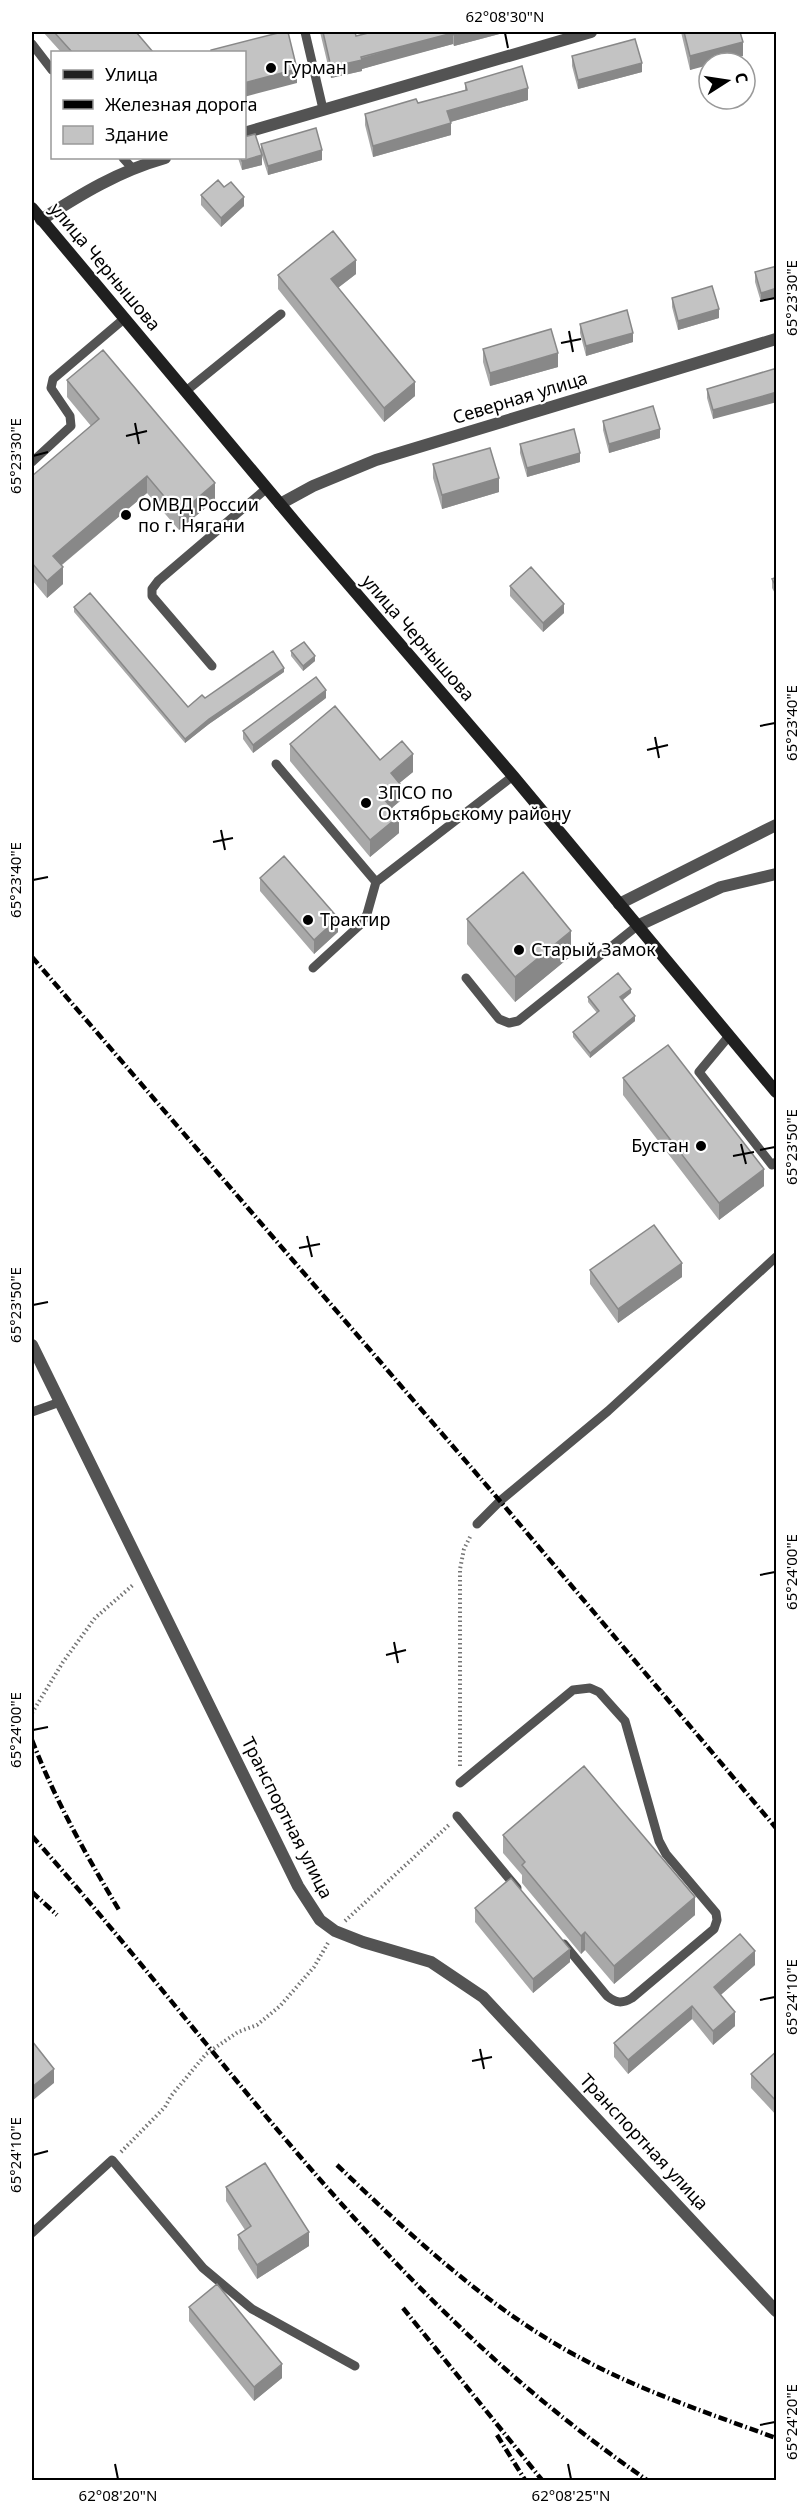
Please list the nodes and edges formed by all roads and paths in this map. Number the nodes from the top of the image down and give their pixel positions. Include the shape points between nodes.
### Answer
1 (305, 32) edge
2 (591, 32) edge
3 (32, 44) edge
4 (51, 69) edge
5 (323, 109) junction
6 (246, 132) edge
7 (124, 159) edge
8 (162, 159) edge
9 (132, 168) junction
10 (32, 208) edge
11 (41, 220) junction
12 (281, 314) dead end
13 (125, 318) junction
14 (777, 339) edge
15 (186, 391) junction
16 (32, 462) edge
17 (267, 488) junction
18 (280, 504) junction
19 (212, 666) dead end
20 (276, 764) dead end
21 (513, 776) junction
22 (777, 825) edge
23 (777, 874) edge
24 (376, 882) junction
25 (619, 904) junction
26 (637, 926) junction
27 (313, 968) dead end
28 (466, 978) dead end
29 (729, 1036) junction
30 (777, 1092) edge
31 (777, 1162) edge
32 (777, 1257) edge
33 (32, 1345) edge
34 (60, 1402) junction
35 (32, 1412) edge
36 (477, 1524) joint
37 (145, 1574) junction
38 (32, 1713) edge
39 (460, 1783) joint
40 (457, 1816) joint
41 (524, 1897) edge
42 (335, 1930) junction
43 (554, 1933) edge
44 (112, 2160) junction
45 (32, 2233) edge
46 (777, 2311) edge
47 (355, 2366) dead end

1 - 5 lane
2 - 5 street
3 - 4 lane
5 - 6 street
7 - 9 lane
8 - 9 street
9 - 11 street
10 - 11 main road, улица Чернышова
11 - 13 main road, улица Чернышова
12 - 15 lane
13 - 15 main road, улица Чернышова
13 - 16 lane via 53,379 51,388 70,416 71,426
14 - 18 street, Северная улица via 376,460
15 - 17 main road, улица Чернышова
17 - 18 main road, улица Чернышова
17 - 19 lane via 152,589 152,596
18 - 21 main road, улица Чернышова
20 - 24 lane
21 - 24 lane
21 - 25 main road, улица Чернышова
22 - 25 street
23 - 26 street via 721,886
24 - 27 lane via 361,924
25 - 26 main road, улица Чернышова
26 - 28 lane via 518,1021 498,1019
26 - 29 main road, улица Чернышова
29 - 30 main road, улица Чернышова
29 - 31 lane via 699,1072 772,1165
32 - 36 lane
33 - 34 street, Транспортная улица
34 - 35 lane
34 - 37 street, Транспортная улица
36 - 39 path via 464,1549 460,1569
37 - 38 path via 95,1618
37 - 42 street, Транспортная улица via 298,1886 320,1920
39 - 43 lane via 573,1690 590,1688 599,1692 625,1721 659,1841 716,1913 714,1929 624,2003 607,1996
40 - 41 lane
40 - 42 path
42 - 44 path via 314,1967 280,2006 257,2025 238,2032 206,2054 165,2107
42 - 46 street, Транспортная улица via 431,1962 483,1996
44 - 45 lane
44 - 47 lane via 204,2268 252,2309

